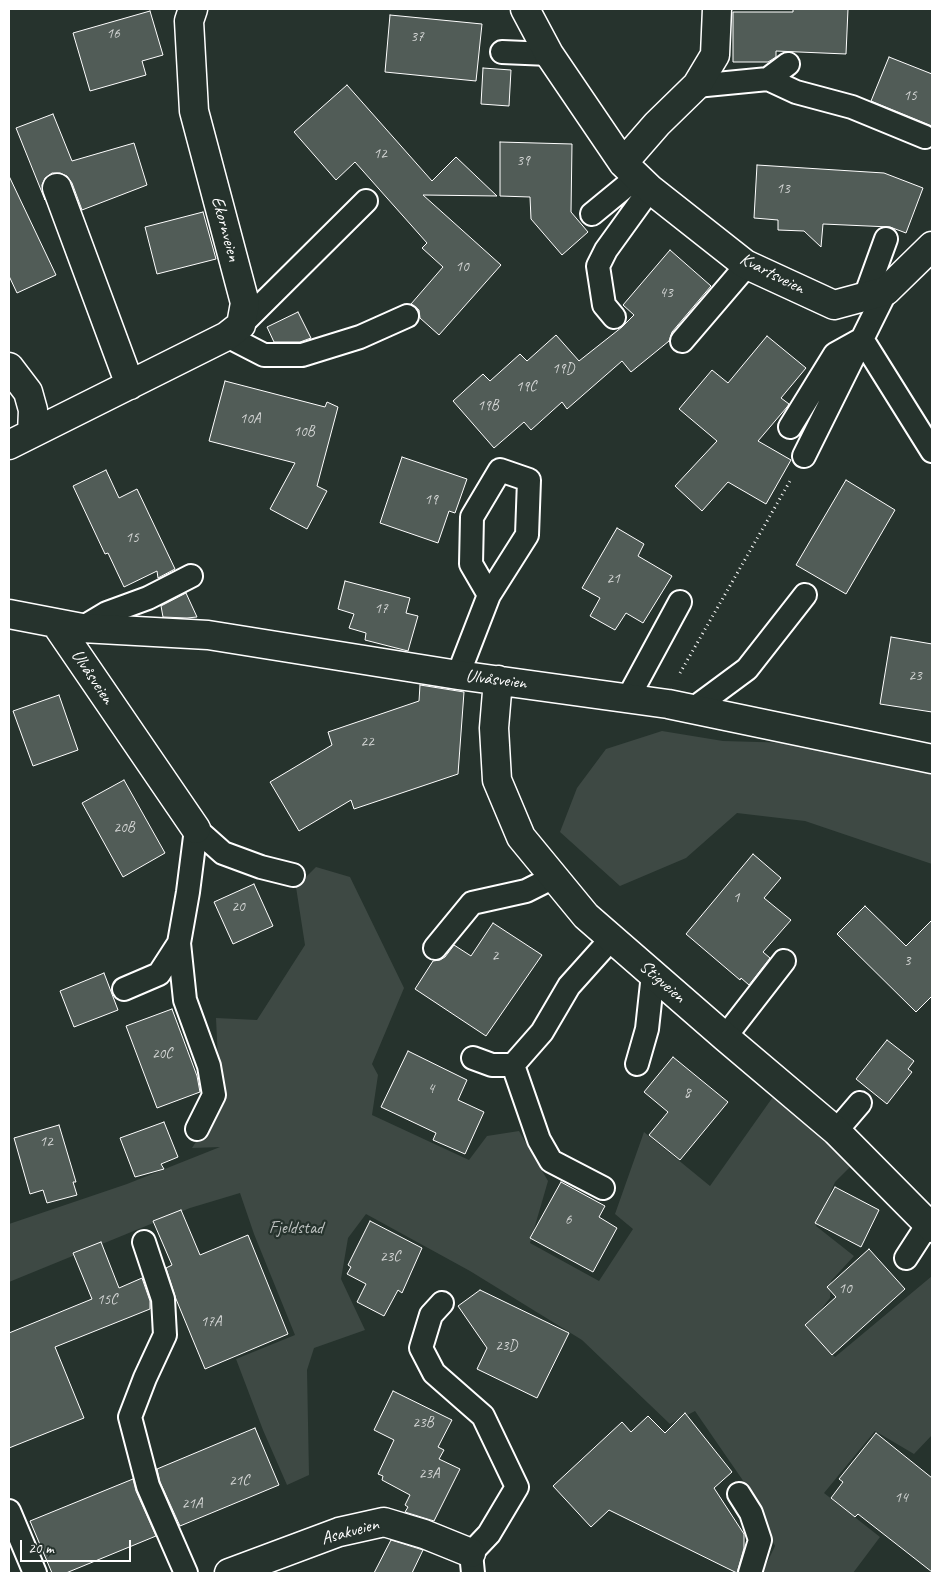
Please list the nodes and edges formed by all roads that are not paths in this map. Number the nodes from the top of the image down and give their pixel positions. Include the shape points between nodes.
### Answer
1 (194, 9) edge
2 (525, 9) edge
3 (717, 9) edge
4 (502, 52) dead end
5 (549, 54) junction
6 (788, 64) dead end
7 (768, 79) junction
8 (696, 86) junction
9 (925, 137) dead end
10 (637, 177) junction
11 (58, 188) dead end
12 (366, 201) dead end
13 (592, 214) dead end
14 (886, 238) dead end
15 (932, 246) edge
16 (747, 265) junction
17 (875, 294) junction
18 (407, 316) dead end
19 (614, 317) dead end
20 (234, 330) junction
21 (862, 339) junction
22 (682, 341) dead end
23 (9, 367) edge
24 (130, 385) junction
25 (790, 427) dead end
26 (20, 439) edge
27 (932, 451) edge
28 (804, 456) road end
29 (191, 576) dead end
30 (489, 595) junction
31 (805, 595) dead end
32 (680, 602) dead end
33 (9, 614) edge
34 (69, 626) junction
35 (458, 675) junction
36 (498, 680) junction
37 (628, 698) junction
38 (680, 707) junction
39 (932, 759) edge
40 (196, 829) junction
41 (293, 875) dead end
42 (554, 877) junction
43 (612, 938) junction
44 (179, 943) junction
45 (436, 948) dead end
46 (784, 961) dead end
47 (653, 974) junction
48 (124, 989) dead end
49 (725, 1037) junction
50 (473, 1058) dead end
51 (637, 1064) dead end
52 (514, 1065) junction
53 (860, 1103) dead end
54 (197, 1129) dead end
55 (836, 1131) junction
56 (603, 1188) dead end
57 (930, 1226) edge
58 (144, 1242) dead end
59 (906, 1258) dead end
60 (442, 1303) dead end
61 (739, 1494) dead end
62 (9, 1511) edge
63 (16, 1547) edge
64 (472, 1563) edge
65 (35, 1573) edge
66 (186, 1573) edge
67 (229, 1573) edge
68 (750, 1573) edge

1 - 20 street, Ekornveien via 189,21 194,111 245,302
2 - 5 street, Kvartsveien
3 - 8 street via 715,55
4 - 5 lane
5 - 10 street, Kvartsveien
6 - 7 lane
7 - 8 lane
7 - 9 lane via 796,92 852,107
8 - 10 street via 657,124
10 - 13 lane
10 - 16 street, Kvartsveien
10 - 19 lane via 598,266 604,305
11 - 24 street
12 - 20 lane
14 - 17 lane
15 - 17 street, Kvartsveien
16 - 17 street, Kvartsveien via 834,305
16 - 22 lane
17 - 21 lane
18 - 20 lane via 360,337 302,355 264,355
20 - 24 street
21 - 25 lane via 834,354
21 - 27 lane
21 - 28 lane
23 - 26 street via 28,392 33,410
24 - 26 street
29 - 34 lane via 148,598
30 - 30 lane via 527,535 529,480 500,470 472,516 471,564
30 - 35 lane
31 - 38 lane via 747,669
32 - 37 lane
33 - 34 street, Ulvåsveien
34 - 35 street, Ulvåsveien via 208,635
34 - 40 street, Ulvåsveien
35 - 36 street, Ulvåsveien
36 - 37 street, Ulvåsveien
36 - 42 street, Stigveien via 494,728 497,780 521,837
37 - 38 street, Ulvåsveien
38 - 39 street, Ulvåsveien
40 - 41 lane via 224,853
40 - 44 lane
42 - 43 street, Stigveien via 586,916
42 - 45 lane via 526,891 472,903
43 - 47 street, Stigveien
43 - 52 lane via 568,986 542,1032
44 - 48 lane via 159,974
44 - 54 lane via 185,1000 209,1066 214,1095
46 - 49 lane
47 - 49 street, Stigveien
47 - 51 lane via 647,1029
49 - 55 street, Stigveien
50 - 52 lane via 492,1064
52 - 56 lane via 539,1140 551,1161
53 - 55 lane
55 - 57 street, Stigveien
57 - 59 lane
58 - 66 lane via 163,1299 165,1336 130,1417 148,1486
60 - 64 lane via 431,1315 421,1348 434,1373 483,1416 517,1487
61 - 68 lane via 751,1513 760,1540
62 - 63 lane
63 - 65 lane
64 - 67 street, Asakveien via 424,1534 384,1522 339,1532

